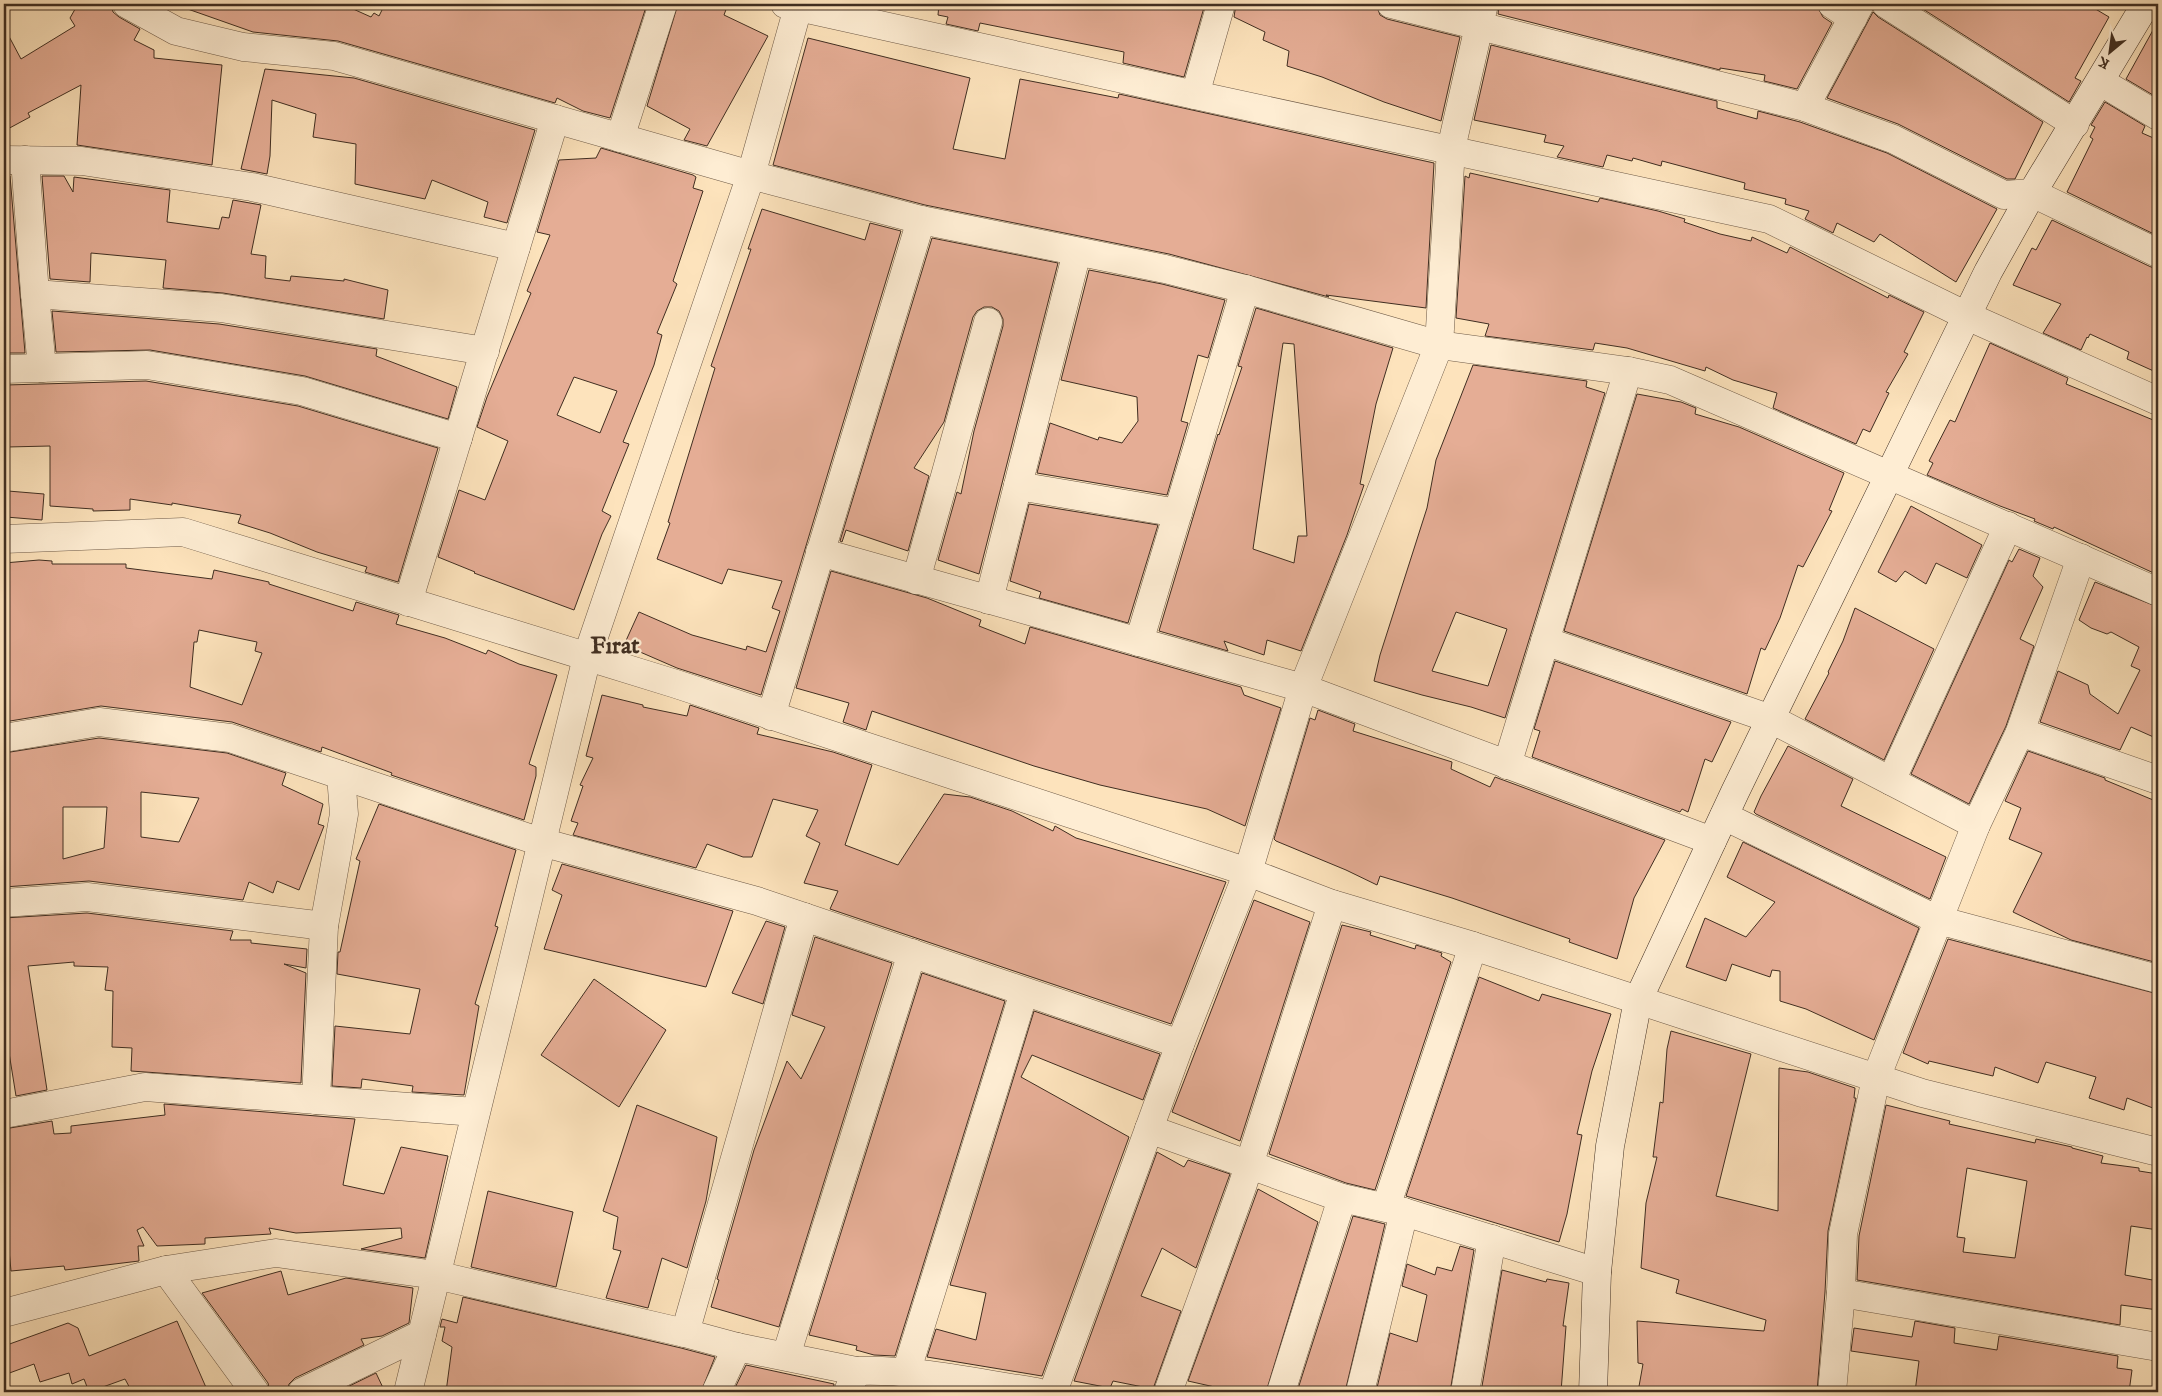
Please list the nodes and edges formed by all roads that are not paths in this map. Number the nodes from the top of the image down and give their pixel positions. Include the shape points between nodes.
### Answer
1 (127, 4) edge
2 (663, 4) edge
3 (1221, 4) edge
4 (1391, 4) edge
5 (1886, 4) edge
6 (794, 5) edge
7 (2141, 6) edge
8 (1848, 8) edge
9 (1482, 14) edge
10 (2101, 82) junction
11 (1195, 95) junction
12 (1805, 107) junction
13 (2158, 116) edge
14 (555, 119) junction
15 (2075, 124) junction
16 (620, 138) junction
17 (1451, 149) junction
18 (14, 160) edge
19 (751, 175) junction
20 (2032, 193) junction
21 (922, 220) junction
22 (516, 246) junction
23 (1077, 252) junction
24 (2158, 253) edge
25 (1245, 289) junction
26 (35, 294) junction
27 (1967, 316) junction
28 (988, 322) dead end
29 (1439, 344) junction
30 (485, 351) junction
31 (42, 368) junction
32 (4, 370) edge
33 (1628, 371) junction
34 (2158, 401) edge
35 (458, 438) junction
36 (1890, 474) junction
37 (1018, 486) junction
38 (1178, 513) junction
39 (2008, 526) junction
40 (4, 539) edge
41 (820, 552) junction
42 (2081, 558) junction
43 (916, 580) junction
44 (2158, 592) edge
45 (989, 600) junction
46 (408, 602) junction
47 (1545, 641) junction
48 (1139, 642) junction
49 (587, 657) junction
50 (1303, 688) junction
51 (772, 716) junction
52 (1771, 719) junction
53 (2020, 732) junction
54 (4, 738) edge
55 (1507, 765) junction
56 (341, 775) junction
57 (2158, 780) edge
58 (1891, 781) junction
59 (1724, 816) junction
60 (1976, 825) junction
61 (1712, 841) junction
62 (541, 842) junction
63 (1248, 872) junction
64 (4, 904) edge
65 (1332, 904) junction
66 (804, 917) junction
67 (1938, 920) junction
68 (324, 926) junction
69 (1473, 946) junction
70 (912, 953) junction
71 (2158, 979) edge
72 (1024, 992) junction
73 (1638, 1000) junction
74 (1180, 1044) junction
75 (1876, 1078) junction
76 (316, 1100) junction
77 (475, 1112) junction
78 (4, 1114) edge
79 (1149, 1129) junction
80 (2158, 1152) edge
81 (1248, 1164) junction
82 (1342, 1198) junction
83 (1395, 1210) junction
84 (1492, 1239) junction
85 (166, 1270) junction
86 (1597, 1272) junction
87 (436, 1275) junction
88 (1841, 1293) junction
89 (4, 1313) edge
90 (685, 1333) junction
91 (422, 1334) junction
92 (737, 1347) junction
93 (2158, 1347) edge
94 (786, 1356) junction
95 (906, 1373) junction
96 (852, 1381) edge
97 (255, 1392) edge
98 (302, 1392) edge
99 (408, 1392) edge
100 (716, 1392) edge
101 (1037, 1392) edge
102 (1053, 1392) edge
103 (1168, 1392) edge
104 (1281, 1392) edge
105 (1360, 1392) edge
106 (1465, 1392) edge
107 (1593, 1392) edge
108 (1832, 1392) edge

1 - 14 street via 176,31 243,47 334,56
2 - 16 street
3 - 11 street
4 - 9 street
5 - 15 street
6 - 11 street
6 - 19 street
7 - 10 street
8 - 12 street
9 - 12 street
9 - 17 street
10 - 13 street
10 - 15 street
11 - 17 street
12 - 20 street via 1893,139 2004,195
14 - 16 street
14 - 22 street
15 - 20 street
16 - 19 street
17 - 27 street via 1769,219
17 - 29 street
18 - 22 street via 82,161 252,187
18 - 26 street
19 - 21 street
19 - 49 street
20 - 24 street
20 - 27 street
21 - 23 street
21 - 41 street
22 - 30 street
23 - 25 street
23 - 37 street
25 - 29 street
25 - 38 street
26 - 30 street via 221,308
26 - 31 street
27 - 34 street
27 - 36 street
28 - 43 street
29 - 33 street
29 - 50 street
30 - 35 street
31 - 32 street
31 - 35 street via 147,365 302,391
33 - 36 street via 1670,380
33 - 47 street
35 - 46 street
36 - 39 street
36 - 52 street
37 - 38 street
37 - 45 street
38 - 48 street
39 - 42 street
39 - 58 street
40 - 46 street via 183,532
41 - 43 street
41 - 51 street
42 - 44 street
42 - 53 street
43 - 45 street
45 - 48 street
46 - 49 street
47 - 52 street
47 - 55 street
48 - 50 street
49 - 51 street
49 - 62 street
50 - 55 street
50 - 63 street
51 - 63 street
52 - 58 street
52 - 59 street
53 - 57 street
53 - 60 street
54 - 56 street via 99,722 230,738
55 - 61 street
56 - 62 street
56 - 68 street via 344,814
58 - 60 street
59 - 61 street
59 - 67 street
60 - 67 street
61 - 73 street
62 - 66 street
62 - 77 street
63 - 65 street
63 - 74 street
64 - 68 street via 87,897
65 - 69 street
65 - 81 street
66 - 70 street
66 - 90 street
67 - 71 street
67 - 75 street
68 - 76 street
69 - 73 street
69 - 83 street
70 - 72 street
70 - 94 street
72 - 74 street
72 - 95 street
73 - 75 street
73 - 86 street via 1610,1146
74 - 79 street
75 - 80 street via 1922,1093
75 - 88 street via 1843,1234
76 - 77 street
76 - 78 street via 145,1088
77 - 87 street
79 - 81 street
79 - 102 street
81 - 82 street
81 - 103 street
82 - 83 street
82 - 104 street
83 - 84 street
83 - 105 street
84 - 86 street
84 - 106 street
85 - 87 street via 276,1253
85 - 89 street
85 - 97 street
86 - 107 street
87 - 90 street
87 - 91 street
88 - 93 street
88 - 108 street
90 - 92 street
91 - 98 street
91 - 99 street
92 - 94 street
92 - 100 street
94 - 96 street
95 - 96 street via 873,1370
95 - 101 street

